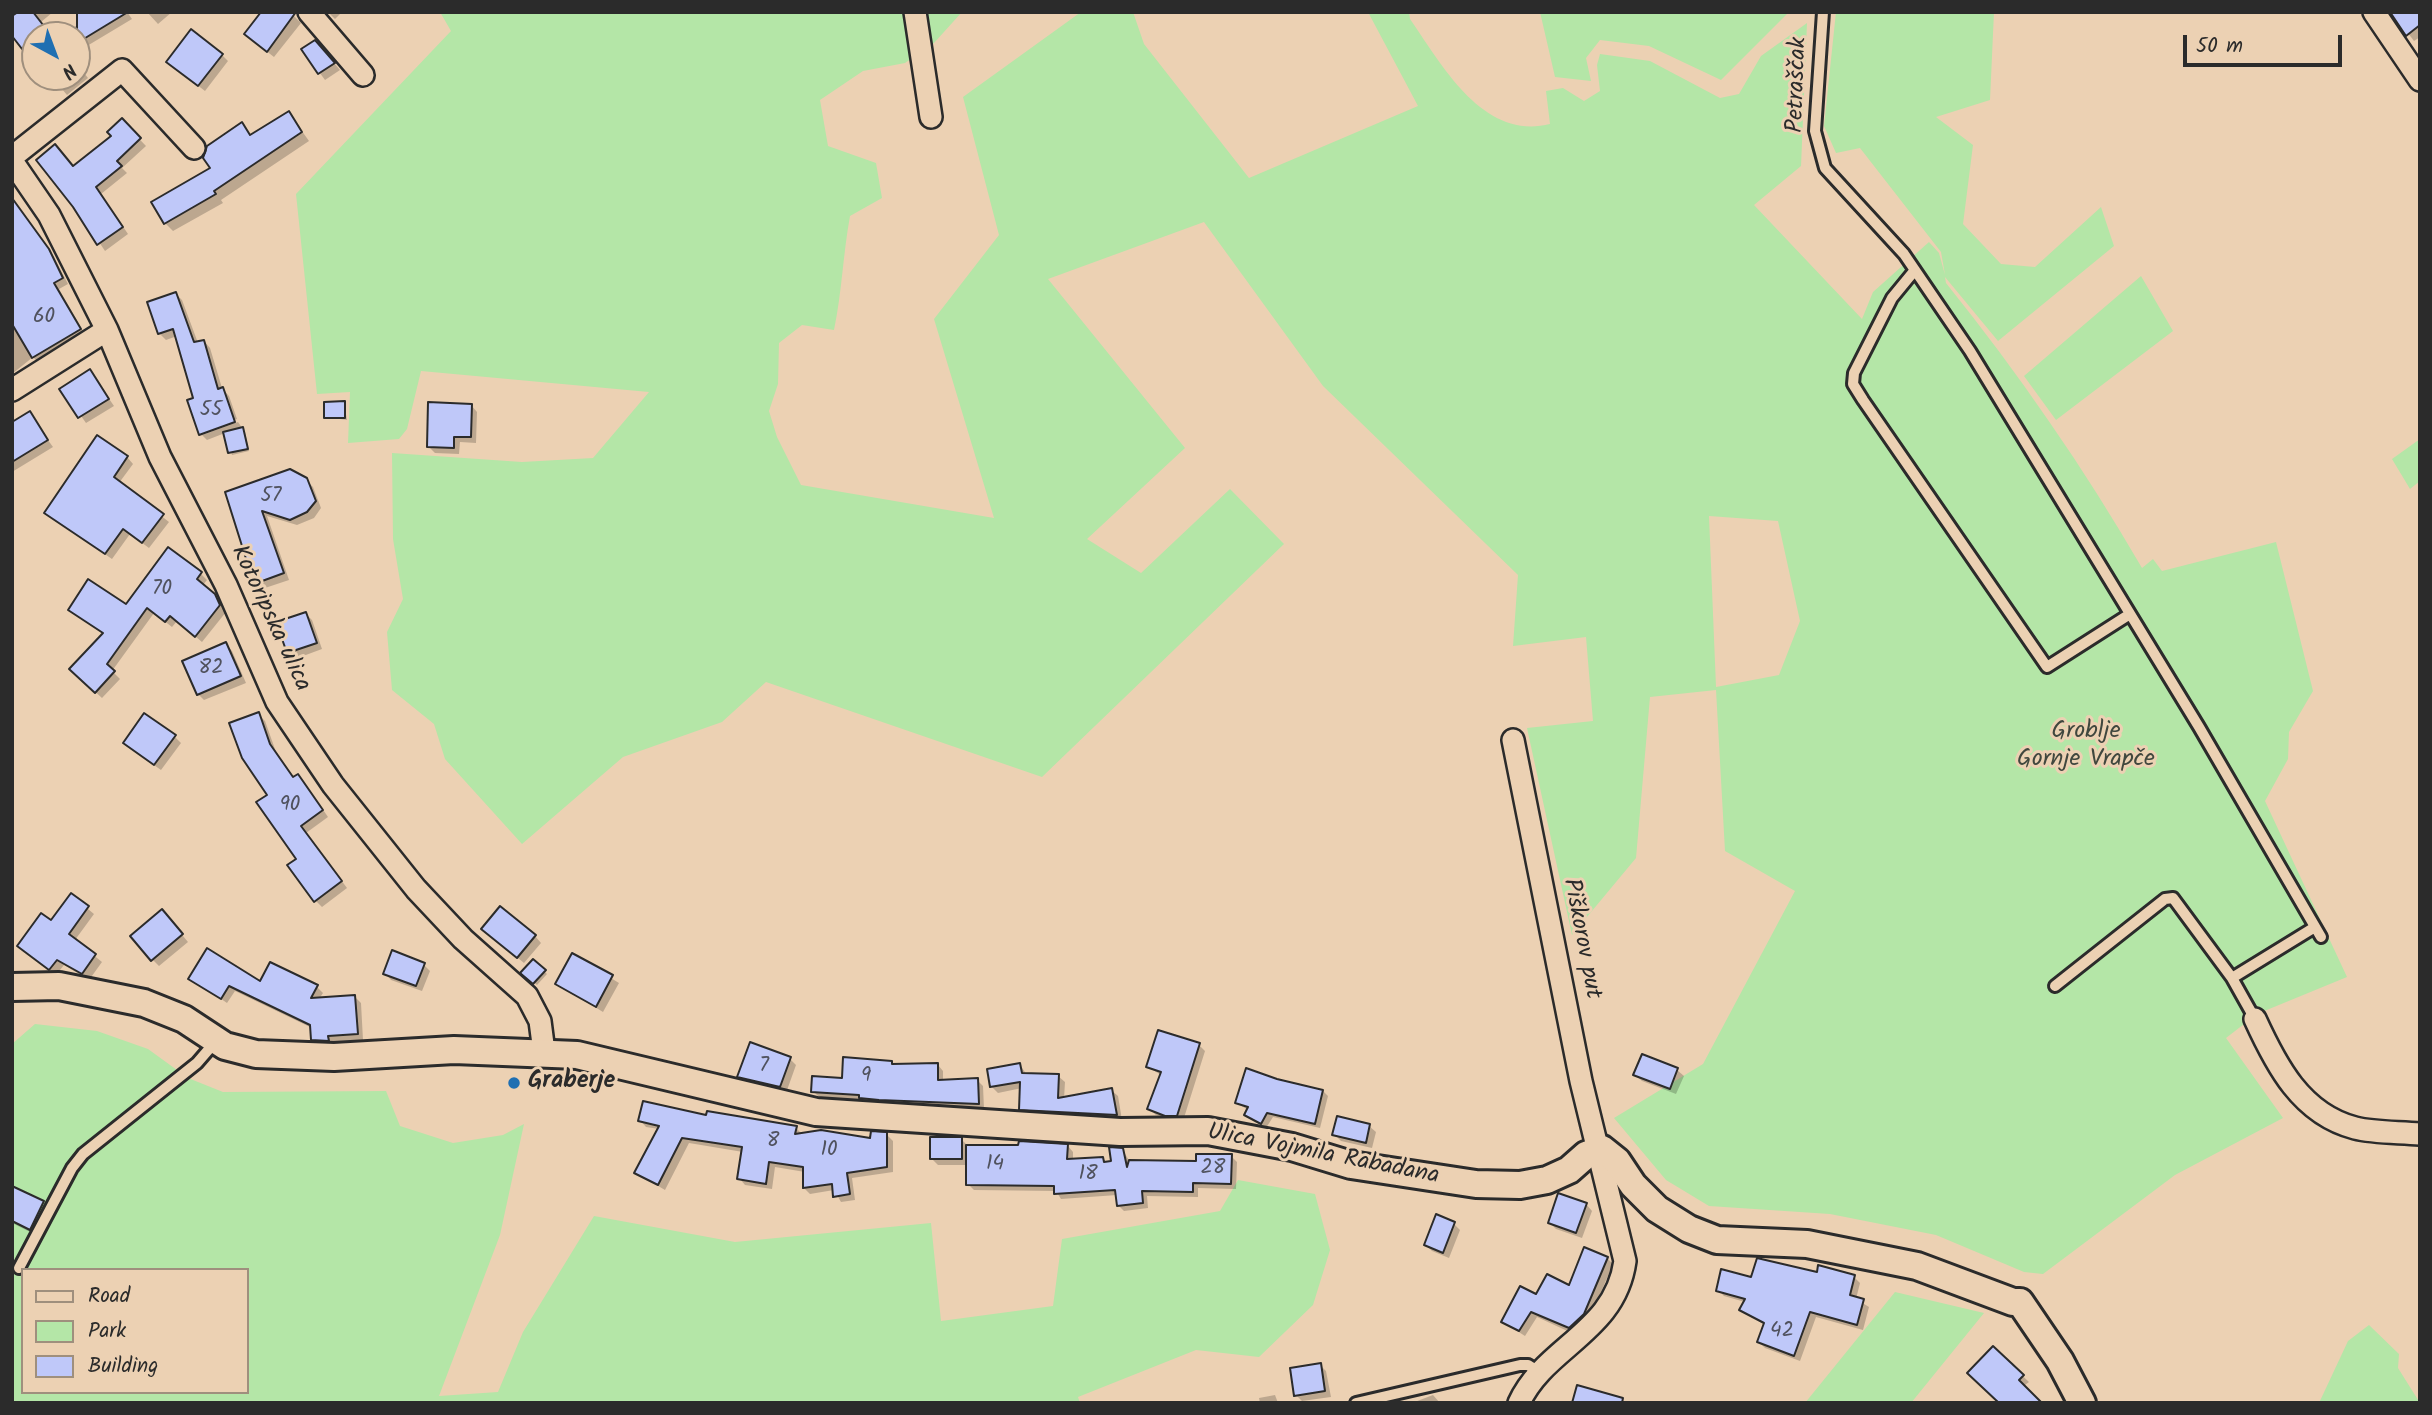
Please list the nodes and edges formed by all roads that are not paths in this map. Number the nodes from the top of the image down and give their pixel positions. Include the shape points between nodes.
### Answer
1 (309, 12) edge
2 (915, 12) edge
3 (1823, 12) edge
4 (2375, 12) edge
5 (363, 75) dead end
6 (2420, 80) edge
7 (931, 117) dead end
8 (194, 148) dead end
9 (12, 159) edge
10 (1916, 270) junction
11 (107, 330) junction
12 (12, 390) edge
13 (2130, 614) junction
14 (1513, 740) dead end
15 (2232, 978) junction
16 (2055, 986) dead end
17 (12, 987) edge
18 (2255, 1019) joint
19 (216, 1041) junction
20 (544, 1052) junction
21 (2420, 1134) edge
22 (1597, 1149) junction
23 (19, 1268) dead end
24 (1539, 1372) junction
25 (1356, 1403) edge
26 (1519, 1403) edge
27 (2082, 1403) edge

1 - 5 street
2 - 7 street
3 - 10 lane, Petraščak via 1815,122 1825,169
4 - 6 street
8 - 9 street, Kotoripska ulica via 122,70
9 - 11 street, Kotoripska ulica via 49,215
10 - 13 lane, Petraščak via 2021,432
10 - 13 lane via 1892,298 1854,373 1853,383 1863,400 2047,667
11 - 12 street
11 - 20 street, Kotoripska ulica via 160,457 226,585 277,702 333,785 416,889 527,996 540,1021
13 - 15 lane, Petraščak via 2318,932
14 - 22 street, Piškorov put
15 - 16 lane via 2173,898 2165,899
15 - 18 lane
17 - 19 street via 60,986 134,1000 184,1020
18 - 21 street via 2273,1058 2312,1106 2355,1128
19 - 20 street via 239,1051 281,1056
19 - 23 lane via 197,1062 83,1154
20 - 22 street, Ulica Vojmila Rabadana via 610,1062 816,1112 1120,1132 1208,1131 1292,1147 1351,1165 1476,1184 1546,1181
22 - 24 street, Piškorov put via 1624,1250 1623,1280 1601,1316
22 - 27 street via 1610,1153 1657,1209 1717,1240 1807,1244 1917,1266 2020,1301
24 - 25 lane via 1520,1365
24 - 26 street, Piškorov put

